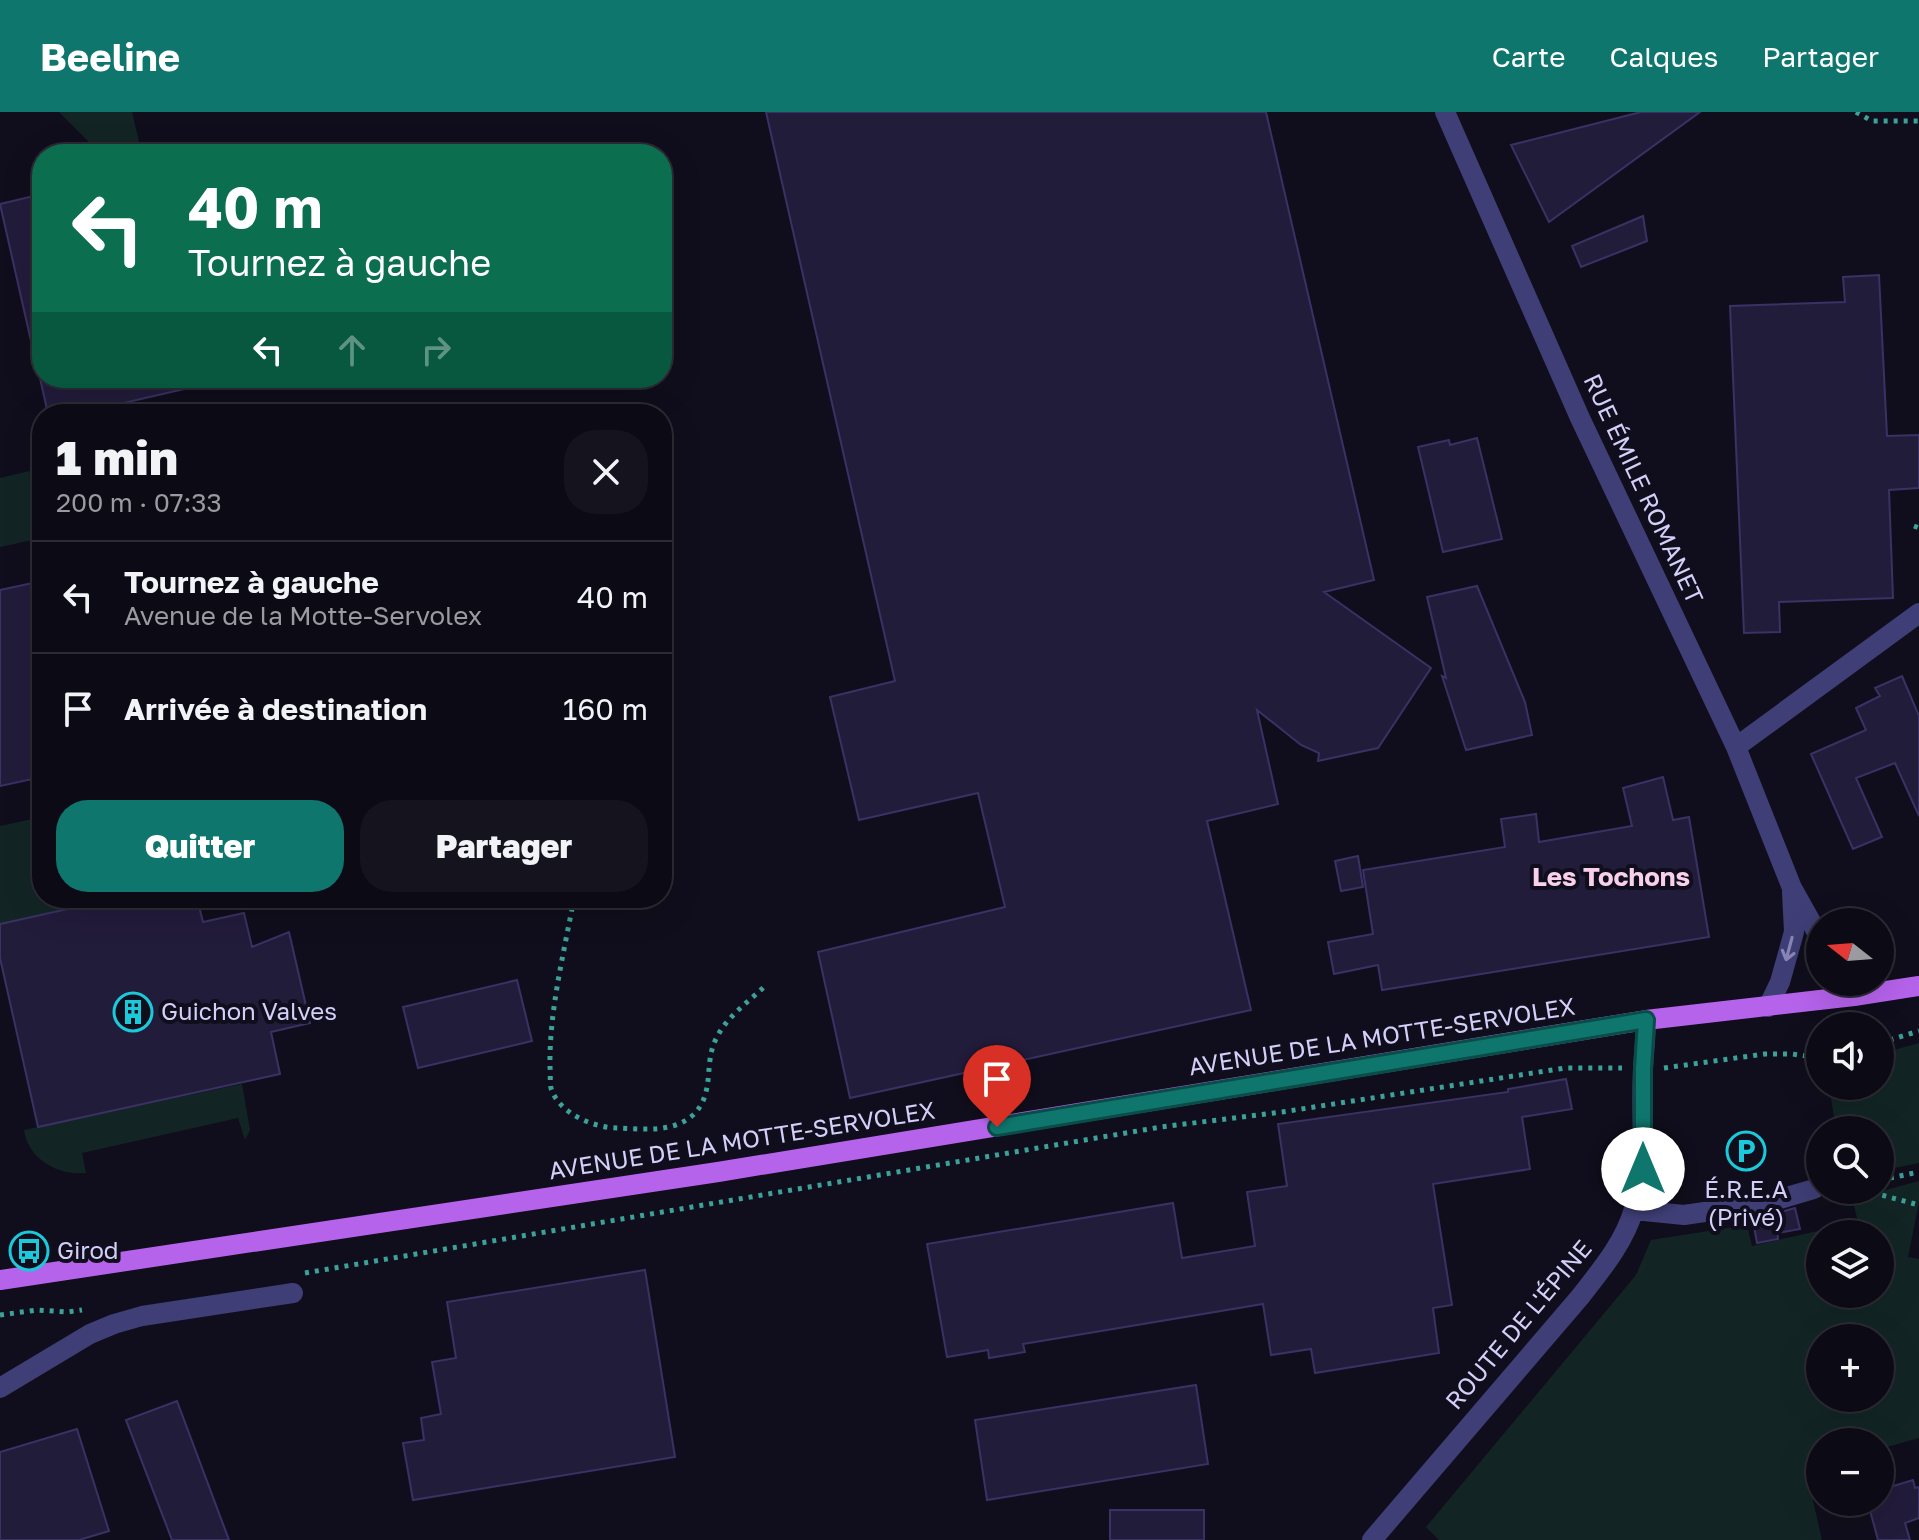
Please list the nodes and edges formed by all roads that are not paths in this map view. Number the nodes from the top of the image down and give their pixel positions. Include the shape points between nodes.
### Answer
1 (1445, 112) edge
2 (1919, 613) edge
3 (1736, 747) junction
4 (1792, 888) junction
5 (1806, 913) edge
6 (1919, 986) edge
7 (1894, 987) edge
8 (1818, 996) edge
9 (1768, 1007) junction
10 (1646, 1020) junction
11 (1806, 1191) edge
12 (1634, 1210) junction
13 (0, 1280) edge
14 (296, 1283) road end
15 (0, 1388) edge
16 (1372, 1540) edge

1 - 3 street, RUE ÉMILE ROMANET via 1580,418
2 - 3 street
3 - 4 street, RUE ÉMILE ROMANET
4 - 5 street, RUE ÉMILE ROMANET
4 -> 9 street, RUE ÉMILE ROMANET via 1794,932
6 - 7 main road, AVENUE DE LA MOTTE-SERVOLEX
8 - 9 main road, AVENUE DE LA MOTTE-SERVOLEX
9 - 10 main road, AVENUE DE LA MOTTE-SERVOLEX
10 - 12 street, ROUTE DE L'ÉPINE via 1643,1169
10 - 13 main road, AVENUE DE LA MOTTE-SERVOLEX via 718,1172
11 - 12 street via 1684,1215
12 - 16 street, ROUTE DE L'ÉPINE via 1610,1259 1580,1297
14 - 15 street via 114,1324

